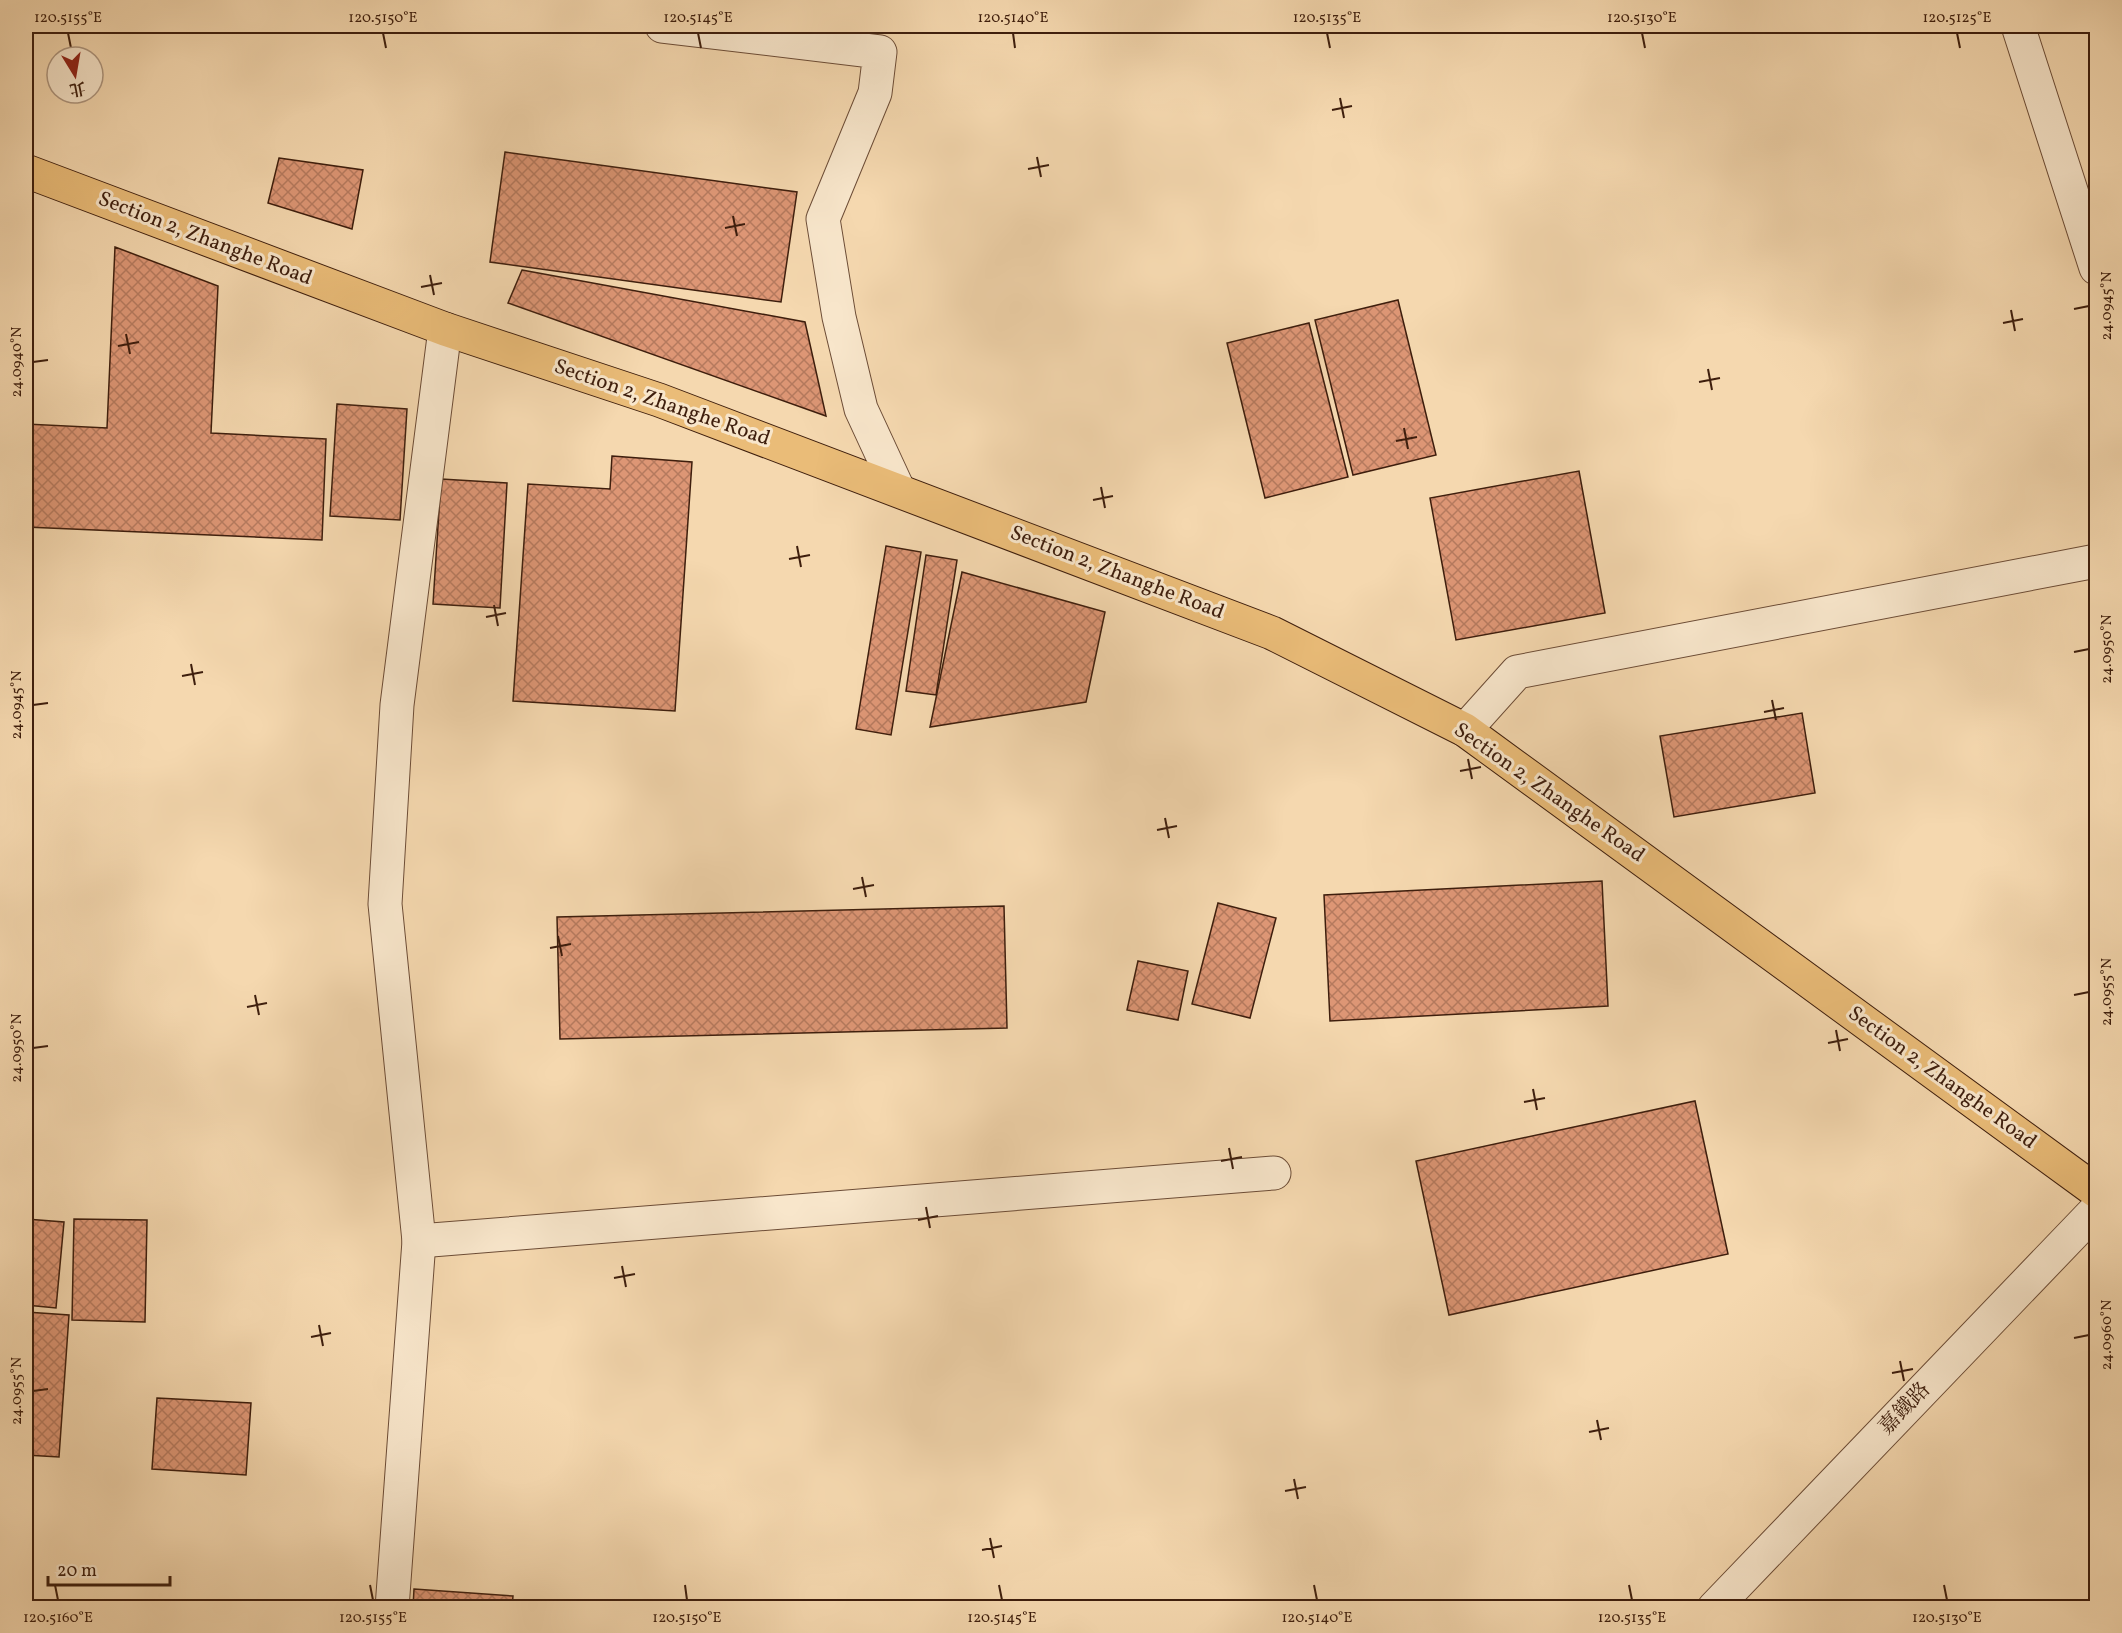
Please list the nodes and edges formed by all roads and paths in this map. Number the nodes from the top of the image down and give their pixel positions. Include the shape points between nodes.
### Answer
1 (662, 26) edge
2 (2018, 26) edge
3 (26, 171) edge
4 (2097, 268) edge
5 (445, 329) junction
6 (898, 489) junction
7 (2097, 561) edge
8 (1465, 730) junction
9 (1275, 1173) dead end
10 (2097, 1191) edge
11 (2097, 1210) edge
12 (419, 1241) junction
13 (392, 1608) edge
14 (1714, 1608) edge

1 - 6 street via 880,52 875,93 823,219 839,317 861,410
2 - 4 street
3 - 5 main road, Section 2, Zhanghe Road
5 - 6 main road, Section 2, Zhanghe Road via 659,400
5 - 12 street via 397,705 385,904
6 - 8 main road, Section 2, Zhanghe Road via 1272,633
7 - 8 street via 1516,672
8 - 10 main road, Section 2, Zhanghe Road
9 - 12 street
11 - 14 street, 嘉鐵路
12 - 13 street

